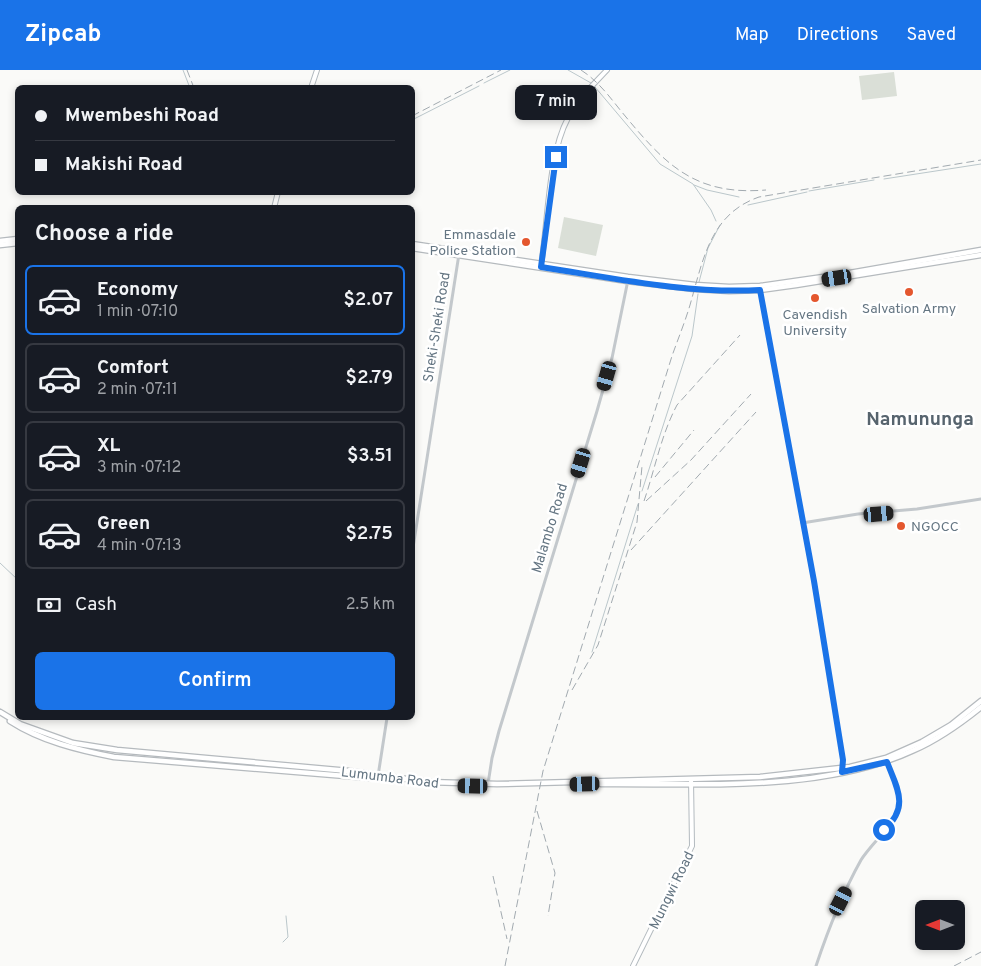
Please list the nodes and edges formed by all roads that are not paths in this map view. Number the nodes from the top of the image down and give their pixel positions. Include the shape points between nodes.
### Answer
1 (317, 70) edge
2 (607, 70) edge
3 (312, 85) edge
4 (15, 239) edge
5 (0, 241) edge
6 (15, 244) edge
7 (0, 245) edge
8 (415, 245) edge
9 (415, 248) edge
10 (981, 250) edge
11 (459, 253) junction
12 (981, 255) edge
13 (541, 265) junction
14 (628, 279) junction
15 (760, 288) junction
16 (981, 499) edge
17 (802, 522) junction
18 (415, 535) edge
19 (981, 701) edge
20 (981, 707) edge
21 (0, 713) edge
22 (387, 720) edge
23 (886, 760) junction
24 (842, 770) junction
25 (378, 777) junction
26 (692, 781) junction
27 (488, 785) junction
28 (634, 966) edge
29 (816, 966) edge

1 - 3 main road
2 - 13 main road via 582,97 563,129 554,168
4 - 5 main road
6 - 7 main road
8 - 11 main road
9 - 11 main road
10 - 15 main road
11 - 13 main road
11 - 18 street, Sheki-Sheki Road
12 - 15 main road
13 - 14 main road
14 - 15 main road
14 - 27 street, Malambo Road via 612,358 499,731
15 - 17 street
16 - 17 street via 917,510
17 - 24 street via 843,760
19 - 23 main road, Lumumba Road via 940,733
20 - 23 main road, Lumumba Road via 948,733 916,750
21 - 25 main road, Lumumba Road via 38,732 81,744
22 - 25 street
23 - 24 main road, Lumumba Road
23 - 29 street via 899,795 898,813 861,861 836,910
24 - 26 main road, Lumumba Road
25 - 27 main road, Lumumba Road
26 - 27 main road, Lumumba Road
26 - 28 main road, Mungwi Road via 692,846

